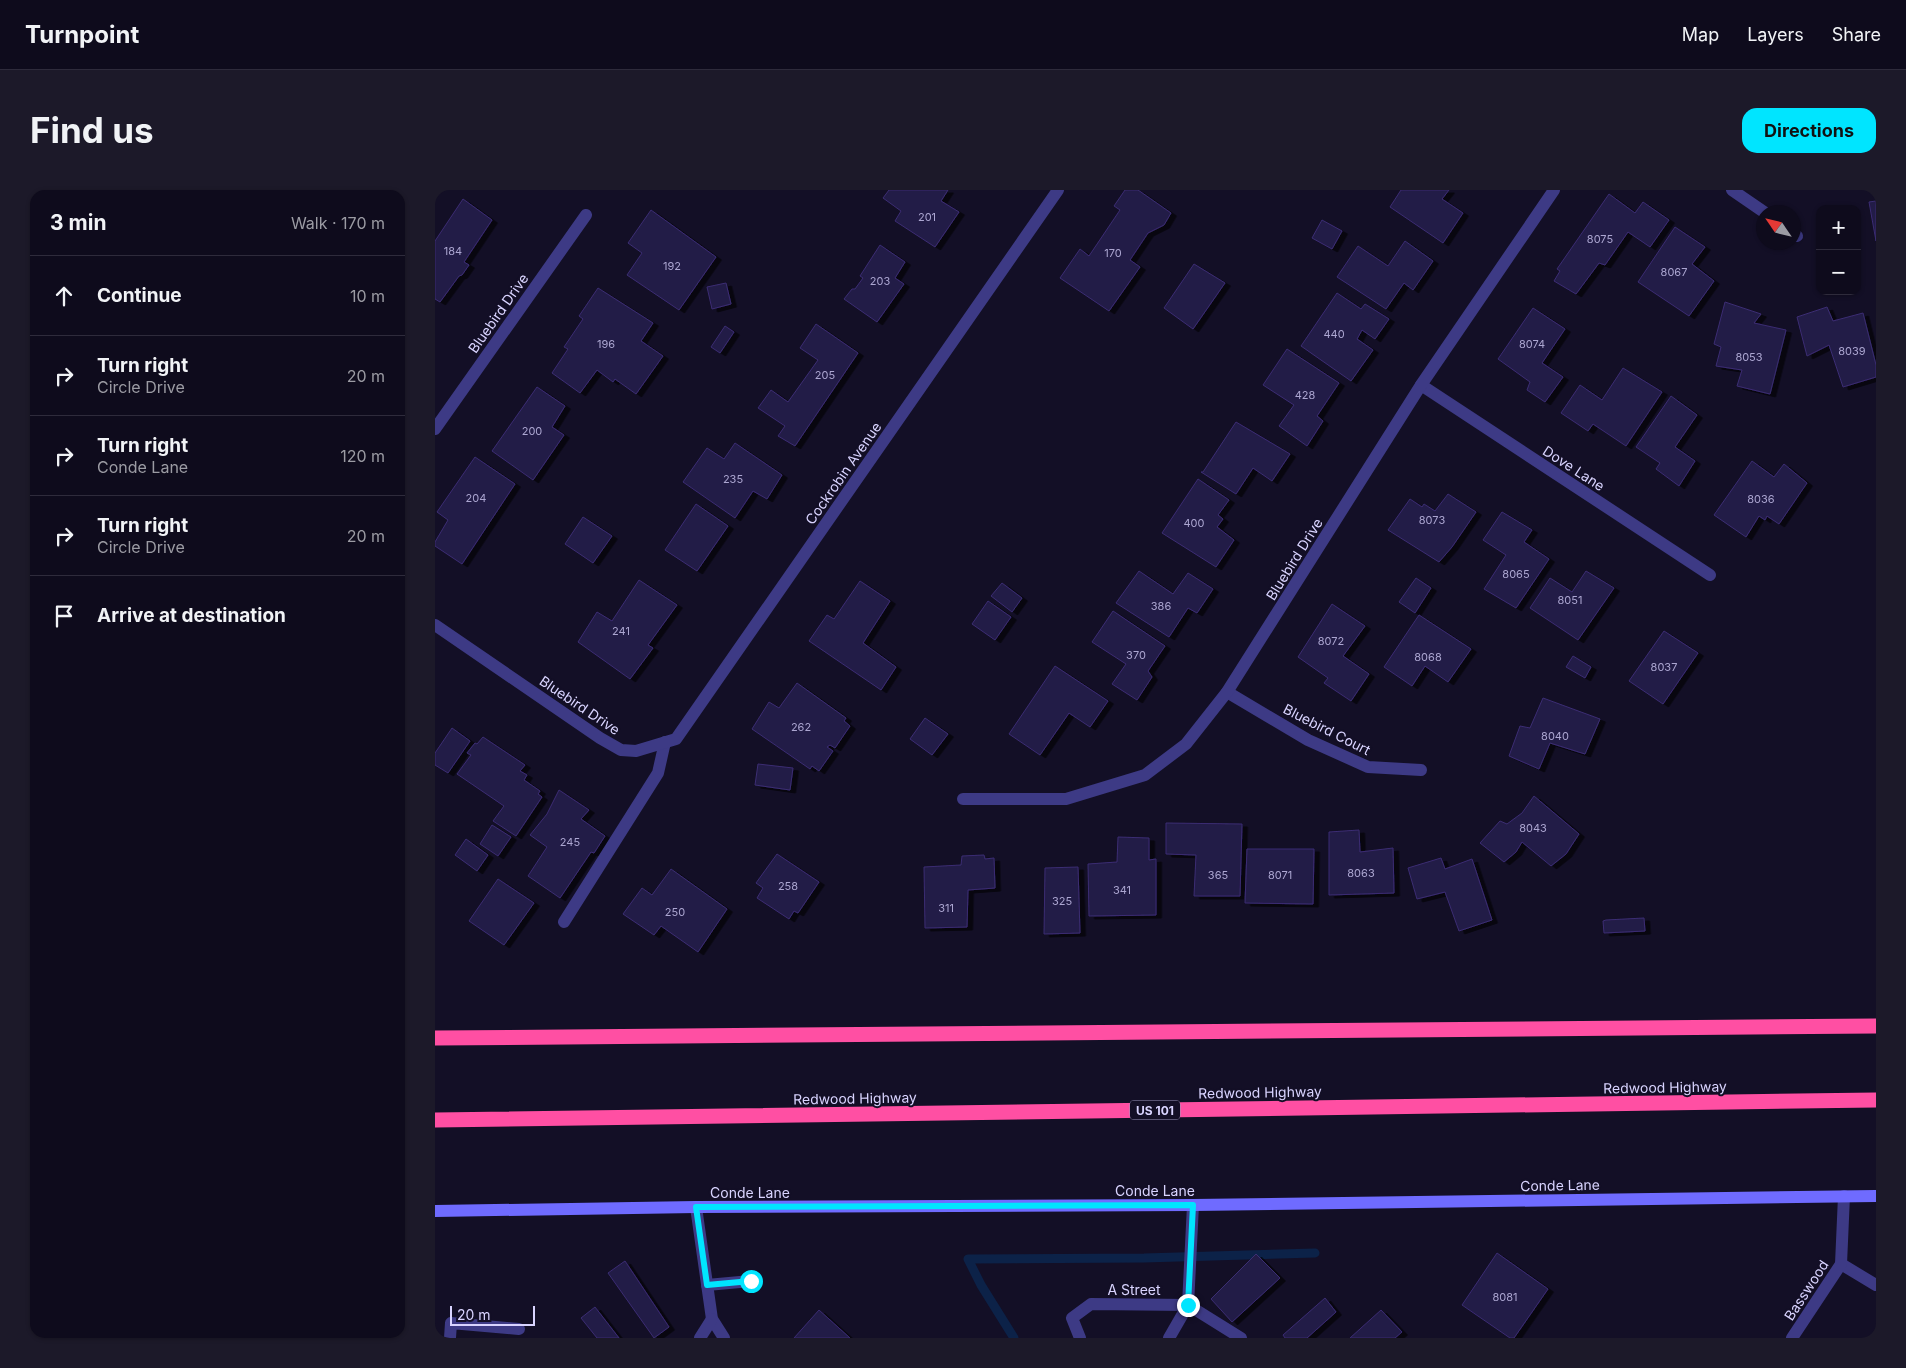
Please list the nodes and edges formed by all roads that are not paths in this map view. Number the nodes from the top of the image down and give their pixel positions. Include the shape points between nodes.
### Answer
1 (1058, 190) edge
2 (1554, 190) edge
3 (1732, 190) edge
4 (1756, 206) edge
5 (586, 215) dead end
6 (1421, 386) junction
7 (435, 429) edge
8 (1710, 575) dead end
9 (435, 625) edge
10 (1227, 692) junction
11 (665, 742) junction
12 (636, 751) joint
13 (1421, 770) dead end
14 (963, 799) dead end
15 (564, 922) dead end
16 (1876, 1026) edge
17 (435, 1038) edge
18 (1876, 1100) edge
19 (435, 1120) edge
20 (1844, 1196) junction
21 (1876, 1196) edge
22 (1193, 1205) junction
23 (696, 1207) junction
24 (435, 1212) edge
25 (1841, 1264) junction
26 (751, 1281) dead end
27 (707, 1285) junction
28 (1876, 1285) edge
29 (1188, 1305) junction
30 (712, 1319) junction
31 (519, 1330) dead end
32 (450, 1338) edge
33 (699, 1338) edge
34 (724, 1338) edge
35 (1080, 1338) edge
36 (1169, 1338) edge
37 (1241, 1338) edge
38 (1792, 1338) edge

1 - 11 street, Cockrobin Avenue via 676,739
2 - 6 street, Bluebird Drive
3 - 4 street
5 - 7 street, Bluebird Drive
6 - 8 street, Dove Lane
6 - 10 street, Bluebird Drive
9 - 12 street, Bluebird Drive via 600,738 621,750
10 - 13 street, Bluebird Court via 1308,740 1368,767
10 - 14 street, Bluebird Drive via 1186,744 1145,775 1066,799
11 - 12 street, Cockrobin Avenue
11 - 15 street via 658,773
16 - 17 highway
18 - 19 highway, Redwood Highway / US 101
20 - 21 street, Conde Lane
20 - 22 street, Conde Lane
20 - 25 street, Basswood
22 - 23 street, Conde Lane
22 - 29 street
23 - 24 street, Conde Lane
23 - 27 street
25 - 28 street
25 - 38 street, Basswood
26 - 27 street
27 - 30 street
29 - 35 street, A Street via 1091,1304 1072,1318
29 - 36 street
29 - 37 street
30 - 33 street
30 - 34 street
31 - 32 street via 451,1323

